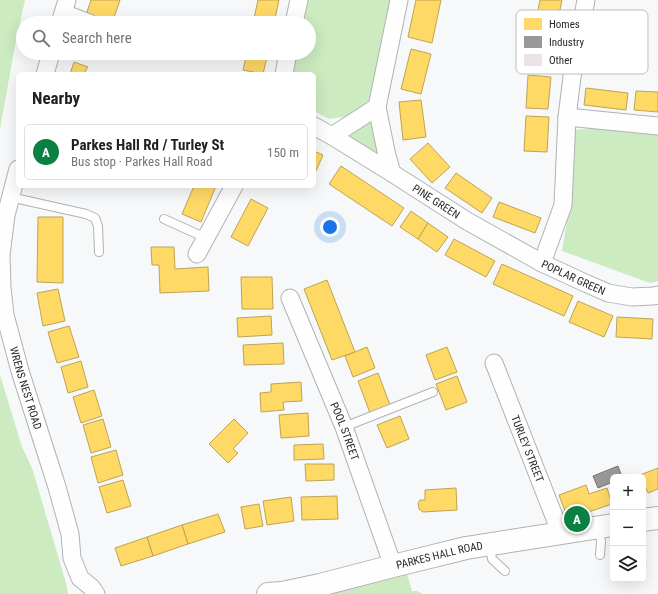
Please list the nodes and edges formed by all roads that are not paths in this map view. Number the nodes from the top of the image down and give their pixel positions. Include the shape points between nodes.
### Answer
1 (299, 0) edge
2 (399, 0) edge
3 (586, 0) edge
4 (584, 10) edge
5 (64, 11) edge
6 (83, 16) edge
7 (296, 16) edge
8 (49, 60) edge
9 (287, 60) edge
10 (46, 72) edge
11 (284, 72) edge
12 (573, 74) edge
13 (377, 107) junction
14 (567, 117) junction
15 (658, 126) edge
16 (316, 127) edge
17 (332, 136) junction
18 (392, 173) junction
19 (16, 176) edge
20 (233, 188) edge
21 (10, 198) junction
22 (164, 219) dead end
23 (206, 238) junction
24 (99, 252) dead end
25 (197, 254) dead end
26 (542, 263) junction
27 (658, 295) edge
28 (290, 298) dead end
29 (494, 363) dead end
30 (433, 392) dead end
31 (344, 427) junction
32 (658, 518) edge
33 (646, 520) edge
34 (606, 526) edge
35 (561, 534) junction
36 (490, 544) junction
37 (600, 555) dead end
38 (394, 566) junction
39 (505, 571) dead end
40 (94, 591) edge
41 (268, 594) edge

1 - 7 street
2 - 13 street
3 - 4 street, POPLAR GREEN
5 - 6 lane
8 - 10 street
9 - 11 street
12 - 14 street, POPLAR GREEN
13 - 17 street
13 - 18 street
14 - 15 street
14 - 26 street, POPLAR GREEN via 563,205
16 - 17 street, PINE GREEN
17 - 18 street, PINE GREEN
18 - 26 street, PINE GREEN via 467,221
19 - 21 street, WRENS NEST ROAD
20 - 23 street
21 - 24 lane via 95,218 98,226
21 - 40 street, WRENS NEST ROAD via 0,255 5,315 70,534 81,553
22 - 23 lane
23 - 25 street
26 - 27 street, POPLAR GREEN via 608,293 632,297
28 - 31 street, POOL STREET
29 - 35 street, TURLEY STREET
30 - 31 lane
31 - 38 street, POOL STREET
32 - 33 street
34 - 35 street, PARKES HALL ROAD
34 - 37 lane via 600,542
35 - 36 street, PARKES HALL ROAD
36 - 38 street, PARKES HALL ROAD
36 - 39 lane via 492,559
38 - 41 street, PARKES HALL ROAD via 320,585

